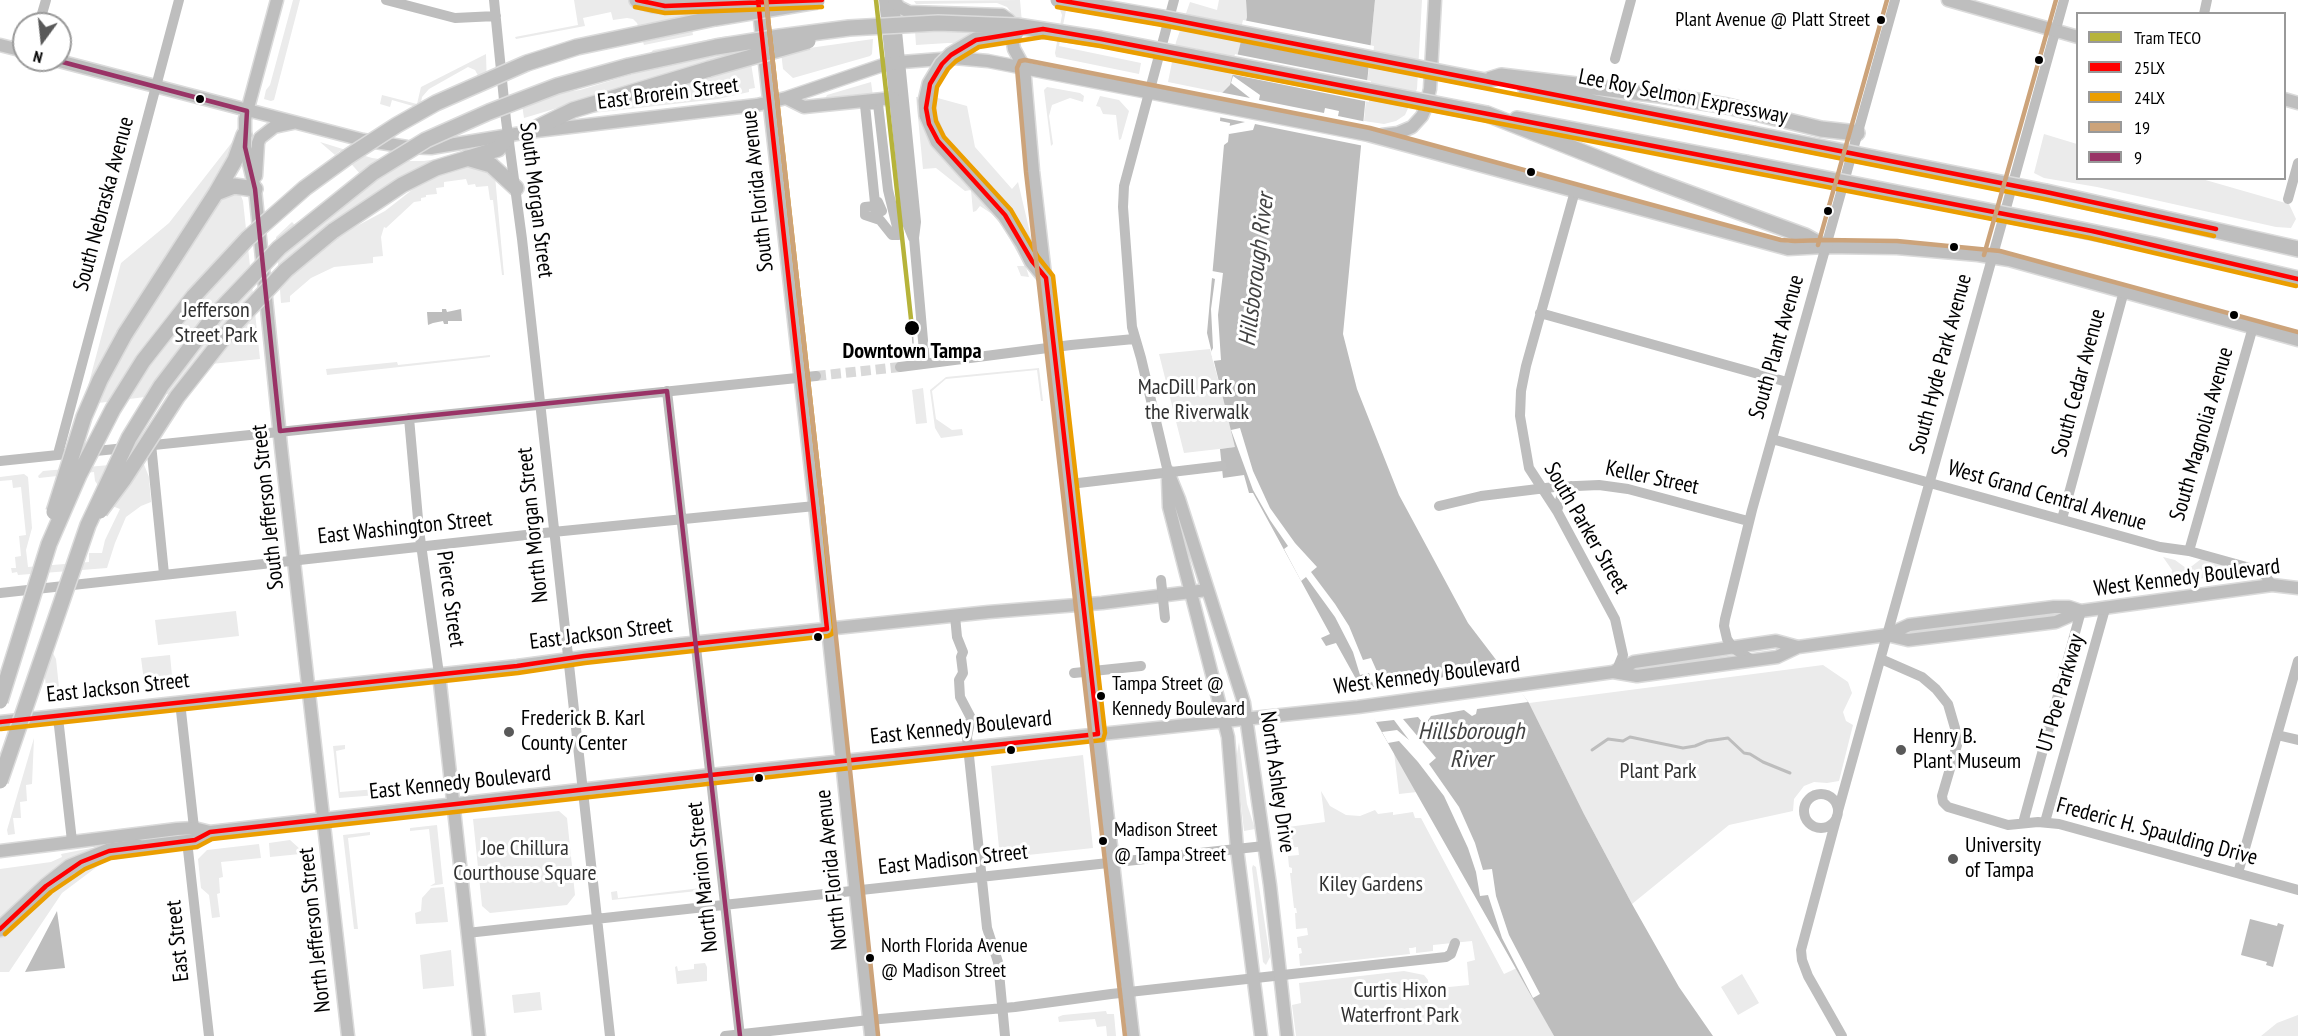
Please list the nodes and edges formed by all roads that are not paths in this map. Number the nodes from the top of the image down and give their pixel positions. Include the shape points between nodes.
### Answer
1 (179, 0) edge
2 (277, 0) edge
3 (386, 0) edge
4 (494, 0) edge
5 (637, 0) edge
6 (758, 0) edge
7 (822, 0) edge
8 (884, 0) edge
9 (894, 0) edge
10 (1058, 0) edge
11 (1174, 0) edge
12 (1435, 0) edge
13 (1631, 0) edge
14 (1895, 0) edge
15 (1947, 0) edge
16 (2064, 0) edge
17 (817, 1) edge
18 (496, 16) junction
19 (849, 28) junction
20 (1042, 29) junction
21 (2055, 31) junction
22 (2076, 36) edge
23 (1616, 59) dead end
24 (896, 63) junction
25 (72, 65) edge
26 (1024, 67) junction
27 (1485, 81) junction
28 (156, 87) junction
29 (1155, 92) junction
30 (786, 98) junction
31 (893, 98) junction
32 (770, 102) junction
33 (247, 111) junction
34 (1488, 114) junction
35 (298, 122) junction
36 (528, 132) junction
37 (1857, 133) junction
38 (244, 135) junction
39 (1368, 135) junction
40 (508, 136) junction
41 (464, 158) junction
42 (2298, 163) edge
43 (516, 188) junction
44 (255, 189) junction
45 (1575, 191) junction
46 (216, 194) junction
47 (2288, 199) dead end
48 (875, 203) joint
49 (914, 238) junction
50 (1825, 247) junction
51 (2298, 249) edge
52 (1991, 257) junction
53 (1046, 278) junction
54 (2298, 279) edge
55 (2124, 291) junction
56 (1540, 313) junction
57 (2253, 327) junction
58 (1134, 339) junction
59 (2298, 340) edge
60 (1054, 348) junction
61 (925, 363) junction
62 (900, 367) tunnel mouth
63 (816, 376) tunnel mouth
64 (800, 377) junction
65 (1787, 382) junction
66 (667, 391) junction
67 (540, 404) junction
68 (409, 418) junction
69 (280, 431) junction
70 (1772, 439) junction
71 (151, 444) junction
72 (58, 454) junction
73 (0, 460) edge
74 (1222, 466) dead end
75 (1168, 472) junction
76 (1929, 483) junction
77 (1070, 484) junction
78 (1571, 486) junction
79 (1542, 488) junction
80 (1439, 506) dead end
81 (815, 507) junction
82 (1557, 511) junction
83 (683, 519) junction
84 (2062, 519) junction
85 (1748, 521) junction
86 (88, 525) junction
87 (553, 532) junction
88 (49, 544) junction
89 (422, 546) junction
90 (2189, 551) junction
91 (294, 559) junction
92 (164, 574) junction
93 (1161, 580) dead end
94 (2272, 585) junction
95 (2298, 588) edge
96 (1208, 590) junction
97 (1191, 592) junction
98 (0, 593) edge
99 (1084, 603) junction
100 (2105, 609) junction
101 (2081, 611) junction
102 (955, 616) junction
103 (1166, 618) dead end
104 (827, 629) junction
105 (1887, 635) junction
106 (697, 643) junction
107 (1798, 647) junction
108 (1733, 648) junction
109 (568, 658) junction
110 (1881, 659) junction
111 (1752, 660) junction
112 (2298, 661) edge
113 (1141, 666) dead end
114 (1613, 672) junction
115 (1074, 673) dead end
116 (439, 674) junction
117 (2062, 682) junction
118 (2083, 688) junction
119 (309, 689) junction
120 (0, 701) edge
121 (180, 702) junction
122 (56, 715) junction
123 (1247, 718) junction
124 (1224, 721) junction
125 (0, 722) edge
126 (1098, 734) junction
127 (2277, 735) junction
128 (2298, 740) edge
129 (969, 749) junction
130 (842, 762) junction
131 (711, 775) junction
132 (1846, 777) junction
133 (0, 781) edge
134 (582, 791) junction
135 (1825, 795) junction
136 (454, 805) junction
137 (1837, 814) junction
138 (324, 819) junction
139 (2045, 822) junction
140 (2023, 823) junction
141 (194, 828) junction
142 (1821, 828) junction
143 (210, 832) junction
144 (72, 841) junction
145 (187, 841) junction
146 (1264, 846) junction
147 (138, 847) joint
148 (1237, 849) junction
149 (1829, 850) junction
150 (0, 851) edge
151 (1113, 862) junction
152 (2238, 873) junction
153 (981, 877) junction
154 (856, 890) junction
155 (2298, 890) edge
156 (727, 904) junction
157 (597, 919) junction
158 (0, 929) edge
159 (467, 933) junction
160 (1455, 943) dead end
161 (1279, 976) junction
162 (1253, 979) junction
163 (1127, 992) junction
164 (1002, 1008) junction
165 (868, 1020) junction
166 (740, 1035) edge
167 (209, 1036) edge
168 (348, 1036) edge
169 (479, 1036) edge
170 (610, 1036) edge
171 (725, 1036) edge
172 (871, 1036) edge
173 (1005, 1036) edge
174 (1132, 1036) edge
175 (1261, 1036) edge
176 (1287, 1036) edge
177 (1842, 1036) edge

1 - 28 street, South Nebraska Avenue
2 - 33 main road, South Jefferson Street
3 - 18 street via 455,18
4 - 18 street, South Morgan Street
5 - 17 highway, bridge via 653,5
6 - 32 main road, South Florida Avenue
7 - 17 highway, bridge
8 - 24 street
9 - 24 street
9 - 26 main road via 909,12 1002,15 1009,20 1014,49
10 - 27 highway, Lee Roy Selmon Expressway, bridge
11 - 29 street
12 - 39 main road via 1430,89 1425,109 1417,122 1398,133
13 - 23 street
14 - 37 street, South Plant Avenue
15 - 21 main road
16 - 21 street, South Hyde Park Avenue
17 - 88 highway, bridge via 577,47 527,63 458,93 349,156 247,239 169,327 113,409
18 - 40 street, South Morgan Street
19 - 20 highway, bridge via 955,23
19 - 36 highway, bridge via 591,103
19 - 86 highway, bridge via 716,47 557,86 426,140 392,160 279,248 195,338 129,438
20 - 34 highway, bridge
20 - 53 highway, bridge via 976,40 951,55 930,84 926,101 927,115 938,141 1005,215
21 - 22 main road
21 - 52 street, South Hyde Park Avenue
24 - 26 main road, East Brorein Street via 954,58
24 - 30 main road, East Brorein Street
24 - 31 street
24 - 49 street via 916,222
25 - 28 main road, East Brorein Street
26 - 29 main road, East Brorein Street
26 - 53 main road
27 - 37 highway via 1501,76 1660,95
27 - 51 highway, Lee Roy Selmon Expressway, bridge via 2046,192
28 - 33 main road, East Brorein Street
28 - 72 street, South Nebraska Avenue
29 - 39 main road, East Brorein Street
29 - 58 street via 1124,186
30 - 31 main road via 804,106
30 - 32 main road, East Brorein Street
31 - 49 street via 907,223
32 - 36 main road, East Brorein Street
32 - 64 main road, South Florida Avenue
33 - 35 main road, East Brorein Street
33 - 38 main road, South Jefferson Street
34 - 50 highway
34 - 54 highway, bridge via 2038,220
35 - 40 main road, East Brorein Street via 363,140 407,147 446,146
35 - 44 main road, South Jefferson Street via 274,127 260,138
36 - 40 main road, East Brorein Street
37 - 50 street, South Plant Avenue
38 - 44 main road, South Jefferson Street
38 - 46 highway
39 - 45 main road
40 - 41 highway via 498,149
40 - 43 street, South Morgan Street
41 - 43 highway via 491,165
41 - 86 highway, bridge via 385,194 301,256 252,305 196,372
42 - 47 street
43 - 67 street, South Morgan Street
44 - 46 highway via 234,186
44 - 69 main road, South Jefferson Street
45 - 50 main road via 1780,247
45 - 56 street, South Parker Street
46 - 88 highway, bridge via 125,334 100,380 56,505
48 - 48 street via 865,105 878,104 888,190 899,235 892,235 880,220 865,214 865,207 875,206 876,213 882,211
49 - 61 street
50 - 52 main road via 1917,249
50 - 65 street, South Plant Avenue
52 - 55 main road
52 - 76 street, South Hyde Park Avenue
53 - 60 main road
55 - 57 main road
55 - 84 street, South Cedar Avenue
56 - 65 street
56 - 79 street, South Parker Street via 1524,375 1520,416 1527,462
57 - 59 main road
57 - 90 street, South Magnolia Avenue
58 - 60 street
58 - 75 street
60 - 61 street
60 - 77 main road
61 - 62 street
63 - 64 street
64 - 66 street
64 - 81 main road, North Florida Avenue
65 - 70 street, South Plant Avenue
66 - 67 street
66 - 83 street, North Marion Street
67 - 68 street
67 - 87 street, North Morgan Street
68 - 69 street
68 - 89 street, Pierce Street
69 - 71 street
69 - 91 main road, South Jefferson Street
70 - 76 street, West Grand Central Avenue
70 - 85 street, South Plant Avenue
71 - 72 street
71 - 92 street
72 - 73 street
74 - 75 street
75 - 77 street
75 - 96 main road, North Ashley Drive
75 - 97 main road via 1169,507
76 - 84 street, West Grand Central Avenue
76 - 105 street, South Hyde Park Avenue
77 - 99 main road
78 - 79 street, Keller Street
78 - 82 street via 1561,497
78 - 85 street, Keller Street via 1628,489
79 - 80 street, Keller Street
79 - 82 street, South Parker Street
81 - 83 street, East Washington Street
81 - 104 main road, North Florida Avenue
82 - 114 street, South Parker Street via 1615,619 1623,655
83 - 87 street, East Washington Street
83 - 106 street, North Marion Street
84 - 90 street, West Grand Central Avenue via 2160,547
85 - 108 street, South Plant Avenue via 1724,626
86 - 133 highway, bridge
87 - 89 street, East Washington Street
87 - 109 street, North Morgan Street
88 - 120 highway, bridge
89 - 91 street, East Washington Street
89 - 116 street, Pierce Street
90 - 94 street, West Grand Central Avenue via 2259,571
91 - 92 street, East Washington Street
91 - 119 main road, South Jefferson Street
92 - 98 street, East Washington Street
93 - 103 street, bridge
94 - 95 main road, West Kennedy Boulevard
94 - 100 main road, West Kennedy Boulevard
96 - 97 main road, East Jackson Street
96 - 123 main road, North Ashley Drive
97 - 99 main road, East Jackson Street
97 - 124 main road
99 - 102 main road, East Jackson Street
99 - 126 main road
100 - 101 main road, West Kennedy Boulevard
100 - 118 street, UT Poe Parkway
101 - 105 main road, West Kennedy Boulevard via 2043,608 1909,625
101 - 117 street, UT Poe Parkway
102 - 104 main road, East Jackson Street
102 - 129 street via 963,652 960,697 971,718
104 - 106 main road, East Jackson Street
104 - 130 main road, North Florida Avenue
105 - 107 main road, West Kennedy Boulevard
105 - 110 street, South Hyde Park Avenue
106 - 109 main road, East Jackson Street
106 - 131 street, North Marion Street
107 - 108 main road, West Kennedy Boulevard via 1776,641
107 - 111 main road, West Kennedy Boulevard via 1777,657
108 - 111 street
108 - 114 main road, West Kennedy Boulevard via 1634,662
109 - 116 main road, East Jackson Street
109 - 134 street, North Morgan Street
110 - 132 street, South Hyde Park Avenue
110 - 140 street, Frederic H. Spaulding Drive via 1922,677 1948,705 1957,745 1943,790 1945,805 2008,825
111 - 114 main road, West Kennedy Boulevard via 1637,676
112 - 127 street
113 - 115 street, bridge
114 - 123 main road, West Kennedy Boulevard
116 - 119 main road, East Jackson Street
116 - 136 main road, Pierce Street
117 - 118 street
117 - 140 street, UT Poe Parkway
118 - 139 street, UT Poe Parkway
119 - 121 main road, East Jackson Street
119 - 138 main road, South Jefferson Street
121 - 122 main road, East Jackson Street
121 - 141 street
122 - 125 main road, East Jackson Street
122 - 144 street
123 - 124 main road, East Kennedy Boulevard
123 - 146 main road, North Ashley Drive
124 - 126 main road, East Kennedy Boulevard
124 - 148 main road
126 - 129 main road, East Kennedy Boulevard
126 - 151 main road
127 - 128 street
127 - 152 street
129 - 130 main road, East Kennedy Boulevard
129 - 153 street
130 - 131 main road, East Kennedy Boulevard
130 - 154 main road, North Florida Avenue
131 - 134 main road, East Kennedy Boulevard
131 - 156 street, North Marion Street
132 - 135 street via 1838,788
132 - 137 street, South Hyde Park Avenue
134 - 136 main road, East Kennedy Boulevard
134 - 157 street, North Morgan Street
135 - 137 street via 1835,801
135 - 142 street via 1814,796 1804,809 1811,825
136 - 138 main road, East Kennedy Boulevard
136 - 159 main road, Pierce Street
137 - 142 street via 1831,825
137 - 149 street, South Hyde Park Avenue
138 - 143 main road, East Kennedy Boulevard
138 - 168 main road, North Jefferson Street
139 - 140 street, Frederic H. Spaulding Drive
139 - 152 street, Frederic H. Spaulding Drive
141 - 143 main road, East Kennedy Boulevard
141 - 144 main road, East Kennedy Boulevard
142 - 149 street
143 - 145 main road
144 - 150 main road, East Kennedy Boulevard
145 - 147 main road
145 - 167 street, East Street
146 - 148 street, East Madison Street
146 - 161 main road, North Ashley Drive
147 - 158 highway via 109,851 70,867
148 - 151 street, East Madison Street
148 - 162 main road
149 - 177 street, South Hyde Park Avenue via 1802,955 1808,976
151 - 153 street, East Madison Street
151 - 163 main road
152 - 155 street, Frederic H. Spaulding Drive
153 - 154 street, East Madison Street
153 - 164 street via 987,928 999,967
154 - 156 street, East Madison Street
154 - 165 main road, North Florida Avenue
156 - 157 street, East Madison Street
156 - 166 street, North Marion Street
157 - 159 street, East Madison Street
157 - 170 street, North Morgan Street
159 - 169 main road, Pierce Street
160 - 161 street via 1446,957
161 - 162 street
161 - 176 main road, North Ashley Drive
162 - 163 street
162 - 175 main road
163 - 164 street
163 - 174 main road
164 - 165 street
164 - 173 street
165 - 166 street
165 - 172 main road, North Florida Avenue
166 - 171 street

